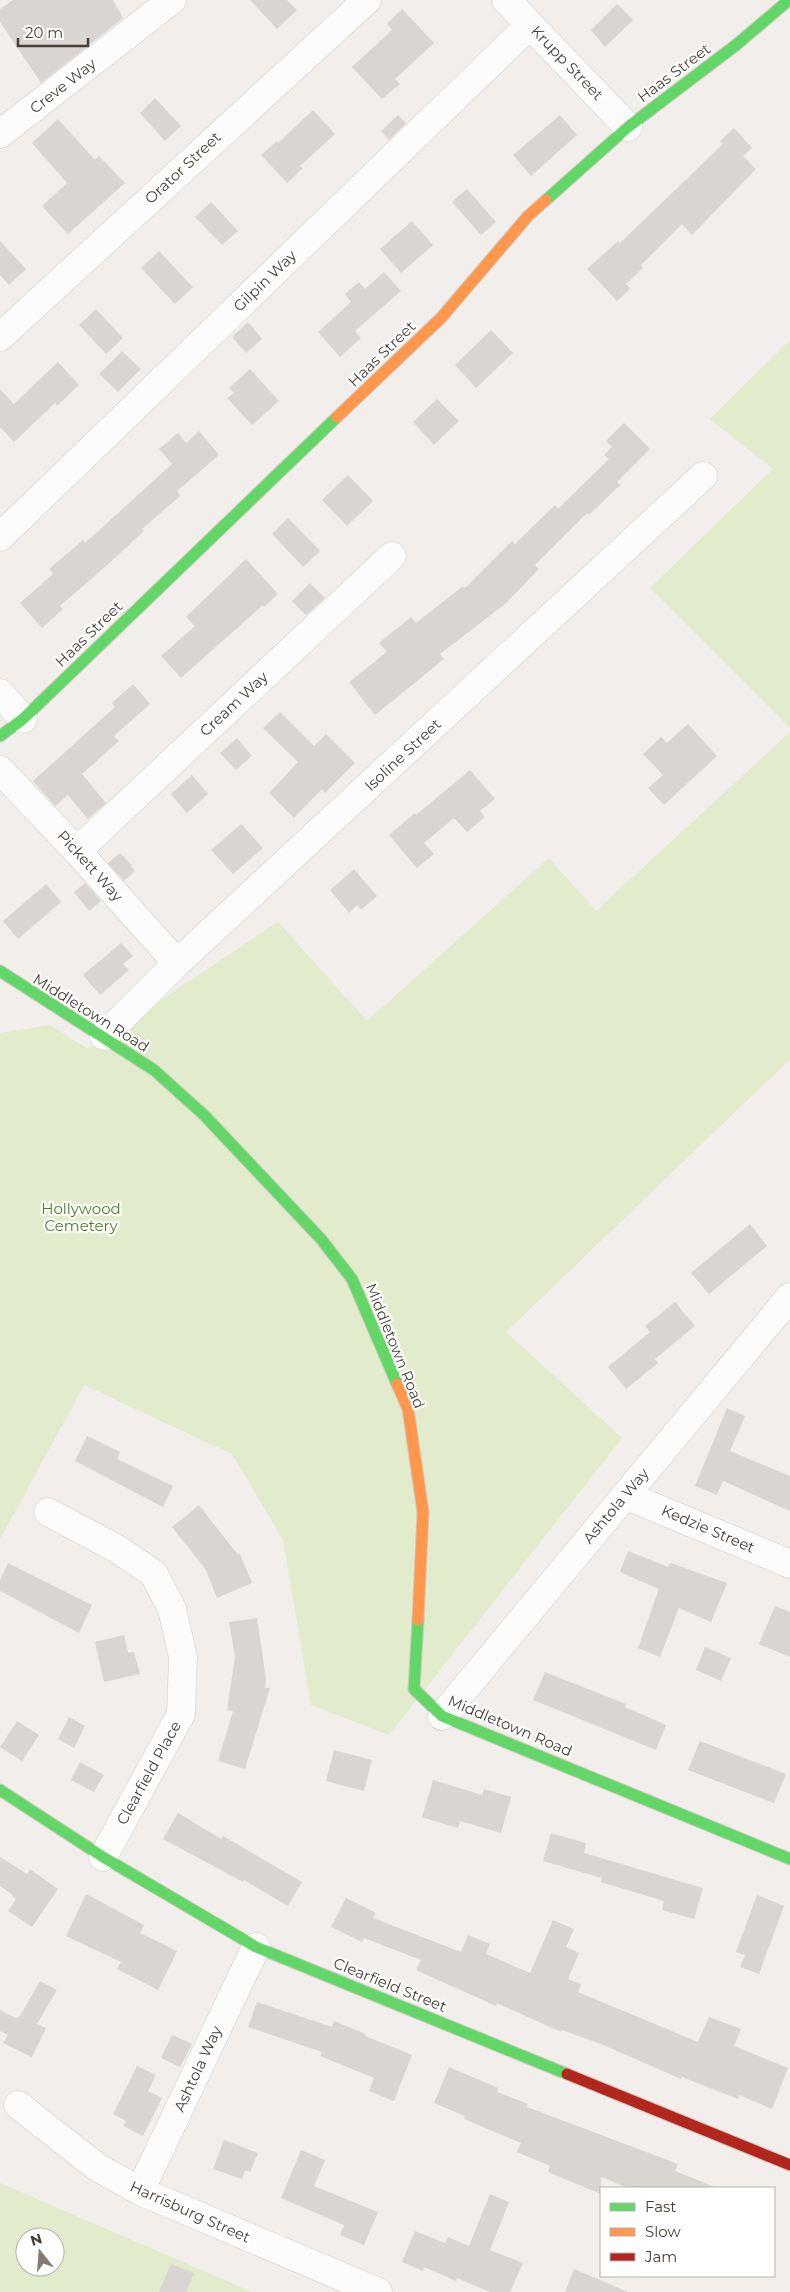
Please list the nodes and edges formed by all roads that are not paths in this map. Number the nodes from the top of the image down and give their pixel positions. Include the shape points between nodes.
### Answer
1 (172, 0) edge
2 (367, 0) edge
3 (506, 0) edge
4 (789, 0) edge
5 (530, 25) junction
6 (628, 127) junction
7 (0, 134) edge
8 (0, 336) edge
9 (703, 476) dead end
10 (0, 537) edge
11 (392, 556) dead end
12 (0, 693) edge
13 (23, 719) junction
14 (0, 736) edge
15 (0, 770) edge
16 (77, 851) junction
17 (177, 963) junction
18 (0, 971) edge
19 (104, 1036) junction
20 (790, 1297) edge
21 (625, 1495) junction
22 (48, 1512) dead end
23 (790, 1564) edge
24 (442, 1716) junction
25 (0, 1790) edge
26 (103, 1857) junction
27 (790, 1859) edge
28 (256, 1947) junction
29 (18, 2105) dead end
30 (790, 2166) edge
31 (140, 2191) junction
32 (378, 2292) edge

1 - 7 street, Creve Way
2 - 8 street, Orator Street
3 - 5 street, Krupp Street
4 - 6 street, Haas Street via 736,45
5 - 6 street, Krupp Street
5 - 10 street, Gilpin Way
6 - 13 street, Haas Street via 528,216 441,318
9 - 17 street, Isoline Street
11 - 16 street, Cream Way
12 - 13 street
13 - 14 street, Haas Street
15 - 16 street, Pickett Way
16 - 17 street, Pickett Way
17 - 19 street, Isoline Street
18 - 19 street, Middletown Road
19 - 24 street, Middletown Road via 154,1070 204,1115 314,1231 352,1279 408,1409 424,1512 414,1689
20 - 21 street, Ashtola Way
21 - 23 street, Kedzie Street
21 - 24 street, Ashtola Way
22 - 26 street, Clearfield Place via 118,1550 154,1574 172,1609 183,1658 181,1714
24 - 27 street, Middletown Road
25 - 26 street, Clearfield Street
26 - 28 street, Clearfield Street
28 - 30 street, Clearfield Street
28 - 31 street, Ashtola Way
29 - 31 street, Harrisburg Street via 97,2167
31 - 32 street, Harrisburg Street

